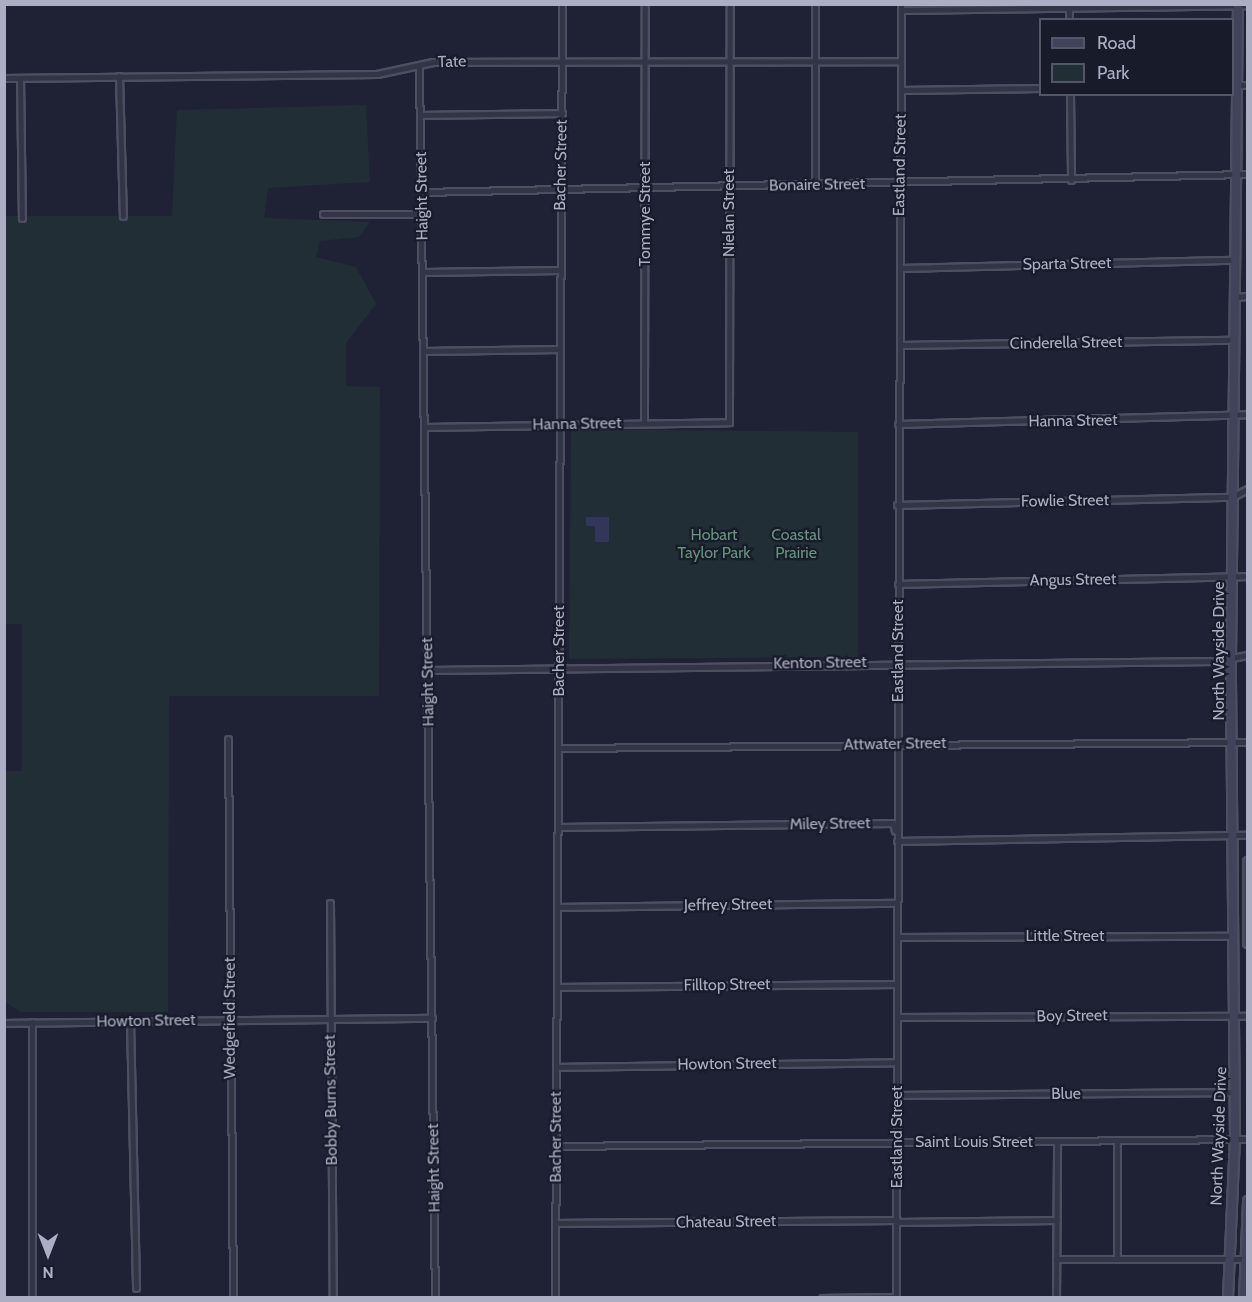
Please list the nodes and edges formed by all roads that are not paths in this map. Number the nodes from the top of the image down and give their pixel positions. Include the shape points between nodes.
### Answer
1 (562, 4) edge
2 (645, 4) edge
3 (730, 4) edge
4 (815, 4) edge
5 (1238, 5) edge
6 (1248, 5) edge
7 (1069, 6) edge
8 (901, 7) edge
9 (900, 61) junction
10 (815, 62) junction
11 (730, 63) junction
12 (645, 64) junction
13 (562, 65) junction
14 (419, 66) junction
15 (119, 76) junction
16 (4, 78) edge
17 (20, 78) junction
18 (1234, 85) edge
19 (1248, 85) edge
20 (1039, 88) edge
21 (901, 90) junction
22 (1070, 96) edge
23 (562, 113) junction
24 (421, 115) junction
25 (1248, 174) edge
26 (1235, 176) junction
27 (1071, 180) junction
28 (900, 184) junction
29 (815, 185) junction
30 (729, 187) junction
31 (646, 188) junction
32 (560, 189) junction
33 (422, 192) junction
34 (323, 214) dead end
35 (422, 214) junction
36 (123, 216) dead end
37 (22, 218) dead end
38 (1234, 260) junction
39 (900, 268) junction
40 (560, 270) junction
41 (423, 272) junction
42 (1248, 296) edge
43 (1234, 297) junction
44 (1233, 340) junction
45 (900, 345) junction
46 (560, 349) junction
47 (424, 351) junction
48 (1248, 414) edge
49 (1233, 418) junction
50 (729, 422) joint
51 (644, 423) junction
52 (560, 424) junction
53 (898, 424) junction
54 (425, 428) junction
55 (1248, 489) edge
56 (1232, 497) junction
57 (897, 505) junction
58 (1248, 576) edge
59 (1233, 577) junction
60 (898, 584) junction
61 (1248, 655) edge
62 (1231, 658) junction
63 (898, 661) junction
64 (559, 667) junction
65 (428, 670) junction
66 (228, 740) dead end
67 (1232, 741) junction
68 (1248, 742) edge
69 (897, 744) junction
70 (559, 748) junction
71 (558, 827) junction
72 (1231, 835) junction
73 (1248, 835) edge
74 (897, 843) junction
75 (1248, 862) edge
76 (1231, 898) junction
77 (1247, 898) edge
78 (330, 903) dead end
79 (897, 903) junction
80 (558, 908) junction
81 (1233, 936) junction
82 (898, 937) junction
83 (1248, 942) edge
84 (897, 984) junction
85 (557, 987) junction
86 (1235, 1016) junction
87 (1248, 1016) edge
88 (897, 1017) junction
89 (432, 1018) junction
90 (230, 1020) junction
91 (330, 1020) junction
92 (130, 1021) junction
93 (32, 1022) junction
94 (4, 1023) edge
95 (897, 1062) junction
96 (556, 1067) junction
97 (1235, 1092) junction
98 (897, 1095) junction
99 (1235, 1138) junction
100 (1248, 1139) edge
101 (1117, 1141) junction
102 (896, 1142) junction
103 (1057, 1142) junction
104 (556, 1146) junction
105 (1248, 1201) edge
106 (1247, 1215) edge
107 (1057, 1220) junction
108 (897, 1221) junction
109 (555, 1223) junction
110 (1117, 1258) junction
111 (1229, 1258) junction
112 (1246, 1258) edge
113 (1056, 1259) junction
114 (135, 1288) dead end
115 (896, 1297) edge
116 (32, 1298) edge
117 (233, 1298) edge
118 (333, 1298) edge
119 (435, 1298) edge
120 (555, 1298) edge
121 (822, 1298) edge
122 (1056, 1298) edge
123 (1228, 1298) edge
124 (1244, 1298) edge

1 - 13 street, Bacher Street
2 - 12 street, Tommye Street
3 - 11 street, Nielan Street
4 - 10 street
5 - 6 street
5 - 7 street
5 - 18 main road, North Wayside Drive
7 - 8 street
8 - 9 street, Eastland Street
9 - 10 street, Tate
9 - 21 street, Eastland Street
10 - 11 street, Tate
10 - 29 street
11 - 12 street, Tate
11 - 30 street, Nielan Street
12 - 13 street, Tate
12 - 31 street, Tommye Street
13 - 14 street, Tate via 552,60
13 - 23 street, Bacher Street
14 - 15 street, Tate via 377,74
14 - 24 street, Haight Street
15 - 17 street, Tate
15 - 36 street
16 - 17 street, Tate
17 - 37 street
18 - 19 street
18 - 26 main road, North Wayside Drive
20 - 21 street
21 - 28 street, Eastland Street
22 - 27 street
23 - 24 street
23 - 32 street, Bacher Street
24 - 33 street, Haight Street
25 - 26 street, Bonaire Street
26 - 27 street, Bonaire Street
26 - 38 main road, North Wayside Drive
27 - 28 street, Bonaire Street
28 - 29 street, Bonaire Street
28 - 39 street, Eastland Street
29 - 30 street, Bonaire Street
30 - 31 street, Bonaire Street
30 - 50 street, Nielan Street
31 - 32 street, Bonaire Street
31 - 51 street, Tommye Street
32 - 33 street, Bonaire Street
32 - 40 street, Bacher Street
33 - 35 street, Haight Street
34 - 35 street
35 - 41 street, Haight Street
38 - 39 street, Sparta Street
38 - 43 main road, North Wayside Drive
39 - 45 street, Eastland Street
40 - 41 street
40 - 46 street, Bacher Street
41 - 47 street, Haight Street
42 - 43 street
43 - 44 main road, North Wayside Drive
44 - 45 street, Cinderella Street
44 - 49 main road, North Wayside Drive
45 - 53 street, Eastland Street
46 - 47 street
46 - 52 street, Bacher Street
47 - 54 street, Haight Street
48 - 49 street, Hanna Street
49 - 53 street, Hanna Street
49 - 56 main road, North Wayside Drive
50 - 51 street, Hanna Street
51 - 52 street, Hanna Street
52 - 54 street, Hanna Street
52 - 64 street, Bacher Street
53 - 57 street, Eastland Street
54 - 65 street, Haight Street
55 - 56 street
56 - 57 street, Fowlie Street
56 - 59 main road, North Wayside Drive
57 - 60 street, Eastland Street
58 - 59 street, Angus Street
59 - 60 street, Angus Street
59 - 62 main road, North Wayside Drive
60 - 63 street, Eastland Street
61 - 62 street, Kenton Street
62 - 63 street, Kenton Street
62 - 67 main road, North Wayside Drive
63 - 64 street, Kenton Street
63 - 69 street, Eastland Street
64 - 65 street, Kenton Street
64 - 70 street, Bacher Street
65 - 89 street, Haight Street
66 - 90 street, Wedgefield Street
67 - 68 street, Attwater Street
67 - 69 street, Attwater Street
67 - 72 main road, North Wayside Drive
69 - 70 street, Attwater Street
69 - 74 street, Eastland Street
70 - 71 street, Bacher Street
71 - 74 street, Miley Street via 893,823
71 - 80 street, Bacher Street
72 - 73 street
72 - 74 street
72 - 76 main road, North Wayside Drive
74 - 79 street, Eastland Street
75 - 77 main road
76 - 77 main road
76 - 81 main road, North Wayside Drive
77 - 83 main road
78 - 91 street, Bobby Burns Street
79 - 80 street, Jeffrey Street
79 - 82 street, Eastland Street
80 - 85 street, Bacher Street
81 - 82 street, Little Street
81 - 86 main road, North Wayside Drive
82 - 84 street, Eastland Street
84 - 85 street, Filltop Street
84 - 88 street, Eastland Street
85 - 96 street, Bacher Street
86 - 87 street, Boy Street
86 - 88 street, Boy Street
86 - 97 main road, North Wayside Drive
88 - 95 street, Eastland Street
89 - 91 street, Howton Street
89 - 119 street, Haight Street
90 - 91 street, Howton Street
90 - 92 street, Howton Street
90 - 117 street, Wedgefield Street
91 - 118 street, Bobby Burns Street
92 - 93 street, Howton Street
92 - 114 street
93 - 94 street, Howton Street
93 - 116 street
95 - 96 street, Howton Street
95 - 98 street, Eastland Street
96 - 104 street, Bacher Street
97 - 98 street, Blue
97 - 99 main road, North Wayside Drive
98 - 102 street, Eastland Street
99 - 100 street, Saint Louis Street
99 - 101 street, Saint Louis Street
99 - 111 main road, North Wayside Drive
101 - 103 street, Saint Louis Street
101 - 110 street
102 - 103 street, Saint Louis Street
102 - 104 street, Saint Louis Street
102 - 108 street, Eastland Street
103 - 107 street
104 - 109 street, Bacher Street
105 - 106 main road, North Wayside Drive
106 - 112 main road, North Wayside Drive
107 - 108 street, Chateau Street
107 - 113 street
108 - 109 street, Chateau Street
108 - 115 street, Eastland Street
109 - 120 street, Bacher Street
110 - 111 street
110 - 113 street
111 - 112 street
111 - 123 main road, North Wayside Drive
112 - 124 main road, North Wayside Drive
113 - 122 street
115 - 121 street

